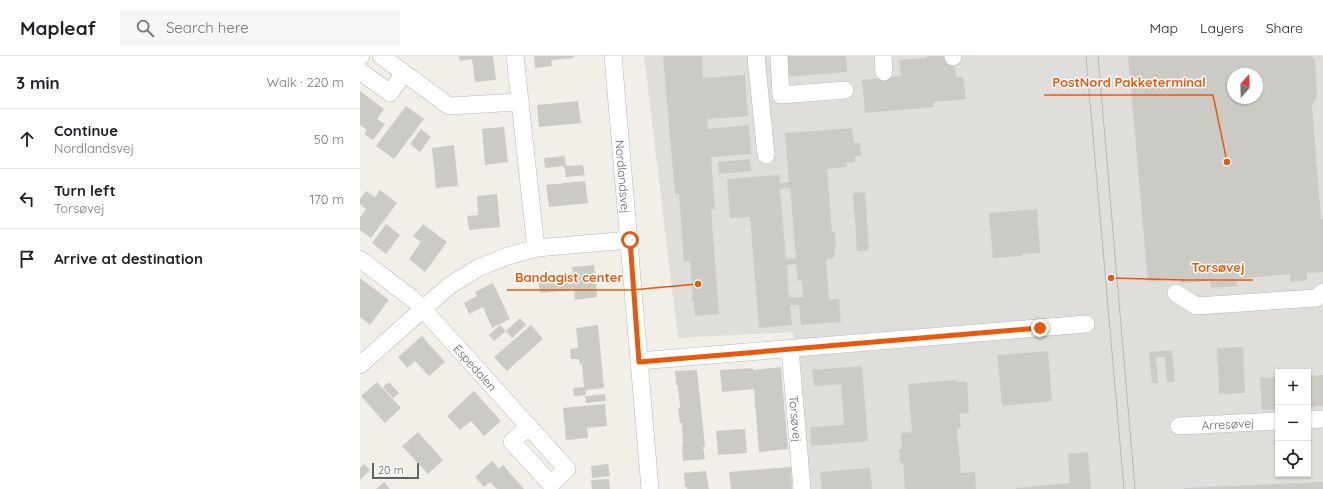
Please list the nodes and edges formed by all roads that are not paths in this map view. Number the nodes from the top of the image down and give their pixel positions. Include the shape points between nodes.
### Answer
1 (381, 56) edge
2 (515, 56) edge
3 (613, 56) edge
4 (756, 56) edge
5 (779, 56) edge
6 (360, 71) edge
7 (404, 73) junction
8 (845, 90) dead end
9 (520, 102) junction
10 (766, 155) dead end
11 (630, 240) junction
12 (536, 248) junction
13 (360, 259) edge
14 (1323, 292) edge
15 (1176, 293) dead end
16 (423, 309) junction
17 (1086, 324) dead end
18 (790, 349) junction
19 (639, 362) junction
20 (360, 365) edge
21 (1323, 419) edge
22 (1311, 420) edge
23 (1275, 421) edge
24 (529, 426) dead end
25 (1179, 426) dead end
26 (650, 489) edge
27 (802, 489) edge

1 - 7 street
2 - 9 street
3 - 11 street, Nordlandsvej
4 - 10 street
5 - 8 street via 781,95
6 - 7 street via 390,92
7 - 9 street via 449,106
9 - 12 street
11 - 12 street
11 - 19 street, Nordlandsvej
12 - 16 street via 478,268 449,286
13 - 16 street, Espedalen
14 - 15 street via 1316,298 1196,306
16 - 20 street
16 - 24 street, Espedalen
17 - 18 street
18 - 19 street
18 - 27 street, Torsøvej
19 - 26 street, Nordlandsvej
21 - 22 street
23 - 25 street, Arresøvej

